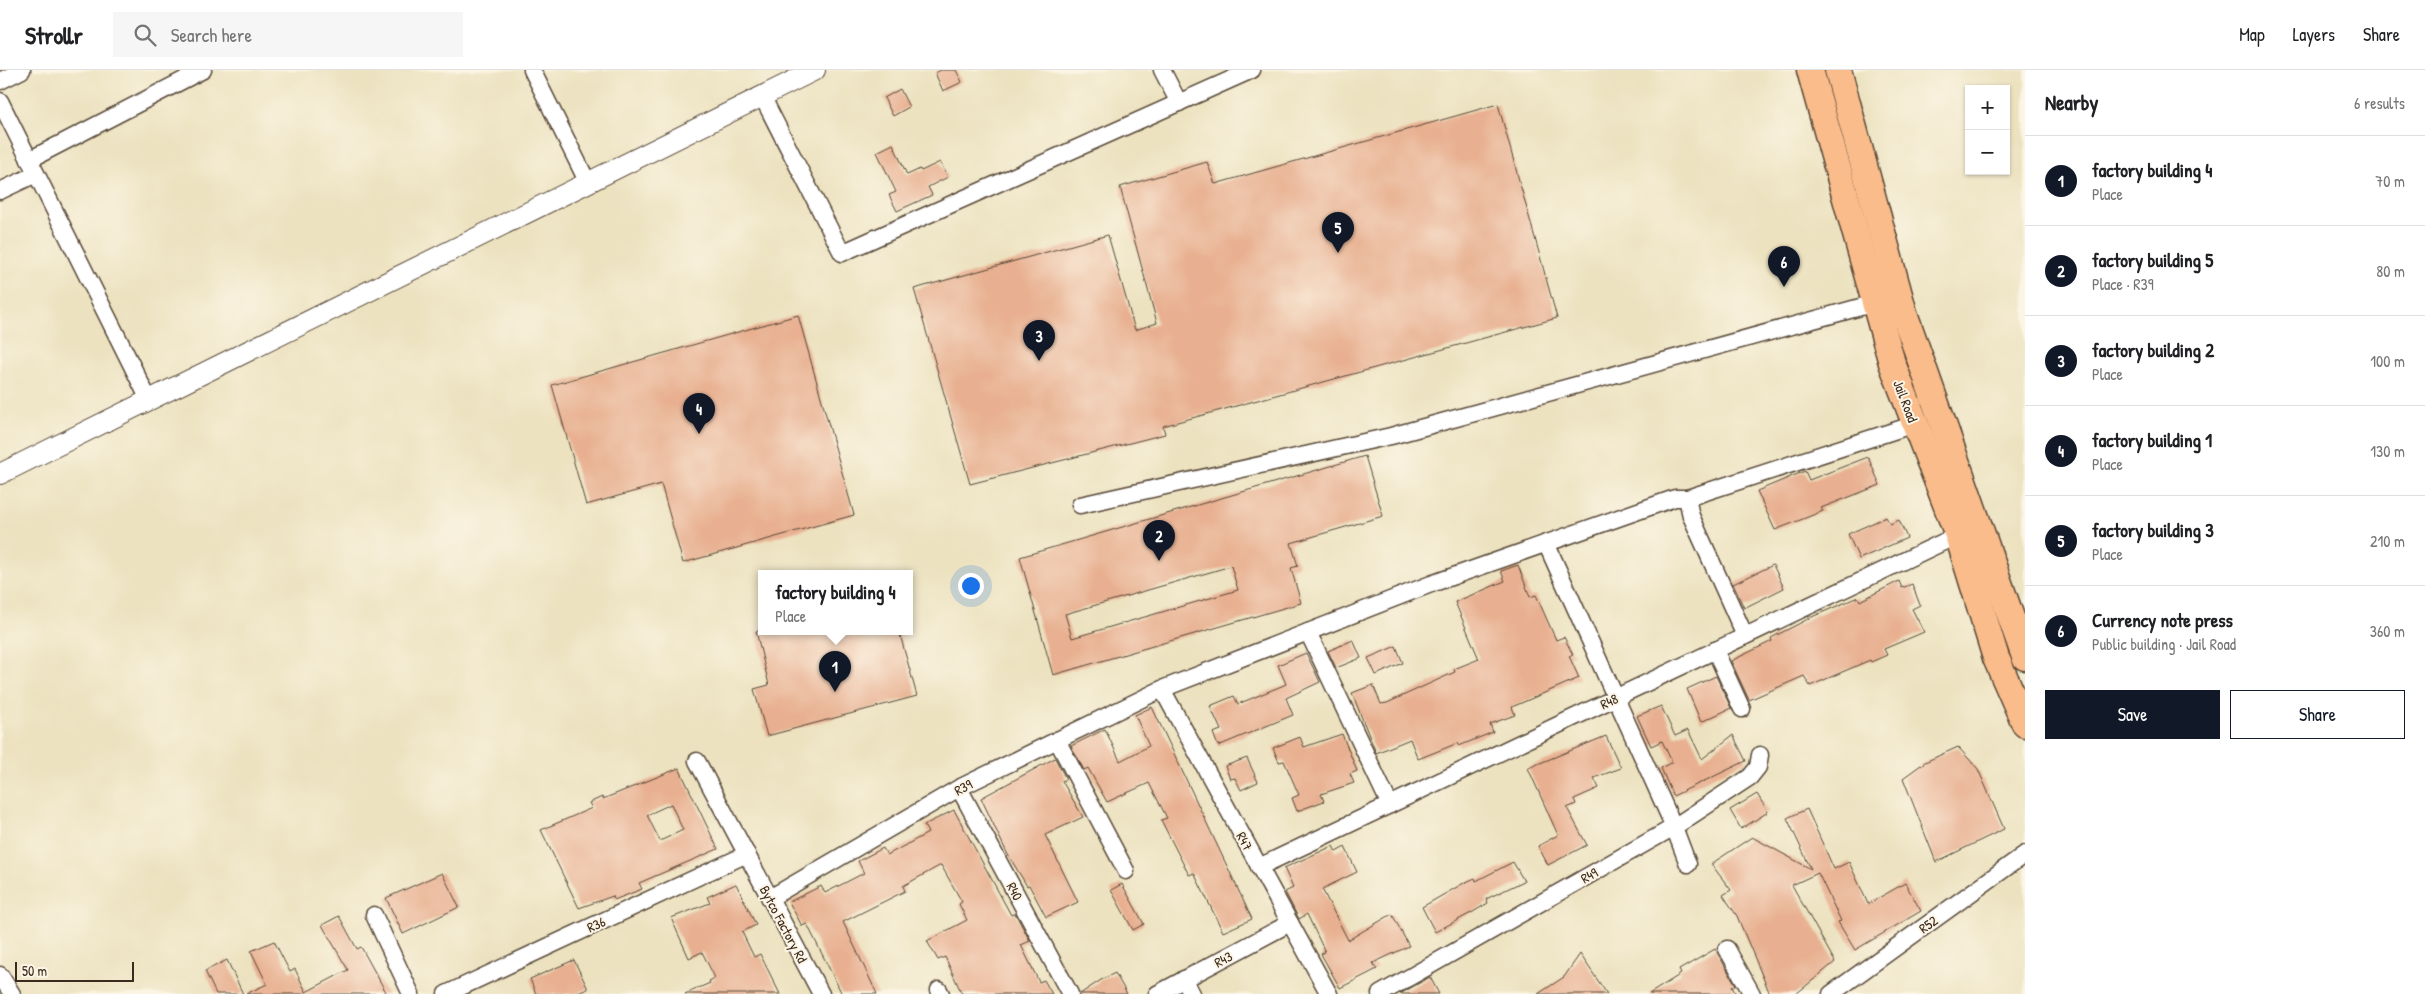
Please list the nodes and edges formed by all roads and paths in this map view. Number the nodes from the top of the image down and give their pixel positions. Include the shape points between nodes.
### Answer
1 (22, 70) edge
2 (203, 70) edge
3 (532, 70) edge
4 (815, 70) edge
5 (1162, 70) edge
6 (1252, 70) edge
7 (1810, 70) edge
8 (1838, 70) edge
9 (0, 81) edge
10 (762, 96) junction
11 (0, 101) edge
12 (1179, 103) junction
13 (33, 167) junction
14 (588, 183) junction
15 (0, 191) edge
16 (1875, 304) junction
17 (149, 400) junction
18 (1915, 424) junction
19 (0, 474) edge
20 (1687, 498) junction
21 (1080, 505) dead end
22 (1969, 532) junction
23 (1546, 543) junction
24 (1308, 632) junction
25 (2020, 632) edge
26 (1745, 636) junction
27 (1715, 650) junction
28 (2025, 657) edge
29 (1162, 689) junction
30 (1615, 698) junction
31 (1742, 709) dead end
32 (2025, 724) edge
33 (1057, 740) junction
34 (1760, 755) dead end
35 (697, 761) dead end
36 (959, 788) junction
37 (1390, 805) junction
38 (1674, 827) junction
39 (747, 854) junction
40 (2025, 854) edge
41 (1688, 864) dead end
42 (1260, 867) junction
43 (1126, 871) dead end
44 (770, 898) junction
45 (374, 915) dead end
46 (1290, 924) junction
47 (1727, 949) dead end
48 (0, 974) edge
49 (1184, 979) junction
50 (12, 994) edge
51 (411, 994) edge
52 (446, 994) edge
53 (821, 994) edge
54 (1070, 994) edge
55 (1157, 994) edge
56 (1192, 994) edge
57 (1329, 994) edge
58 (1380, 994) edge
59 (1752, 994) edge
60 (1831, 994) edge

1 - 9 street
2 - 13 street
3 - 14 street
4 - 10 street
5 - 12 street
6 - 12 street
7 - 16 main road, Jail Road
8 - 22 main road via 1904,313
10 - 12 street via 842,253
10 - 14 street
11 - 13 street
13 - 15 street
13 - 17 street
14 - 17 street
16 - 18 main road, Jail Road via 1892,363
16 - 21 street via 1391,436
17 - 19 street
18 - 20 street, R39
18 - 22 main road, Jail Road
20 - 23 street, R39 via 1675,498
20 - 26 street via 1691,516
22 - 25 main road
22 - 26 street, R48
22 - 32 main road, Jail Road via 1996,658
23 - 24 street, R39
23 - 30 street
24 - 29 street, R39
24 - 37 street
25 - 28 main road
26 - 27 street, R48
27 - 30 street, R48
27 - 31 street
29 - 33 street, R39
29 - 42 street, R47
30 - 37 street, R48
30 - 38 street
33 - 36 street, R39
33 - 43 street
34 - 38 street, R49 via 1758,767 1750,777
35 - 39 street, Bytco Factory Rd
36 - 44 street, R39
36 - 54 street, R40
37 - 42 street, R48
38 - 41 street
38 - 58 street, R49
39 - 44 street, Bytco Factory Rd
39 - 52 street, R36
40 - 60 street, R52
42 - 46 street, R47
44 - 53 street, Bytco Factory Rd
45 - 51 street
46 - 49 street, R43
46 - 57 street, R47
47 - 59 street
48 - 50 street
49 - 55 street, R43
49 - 56 street

